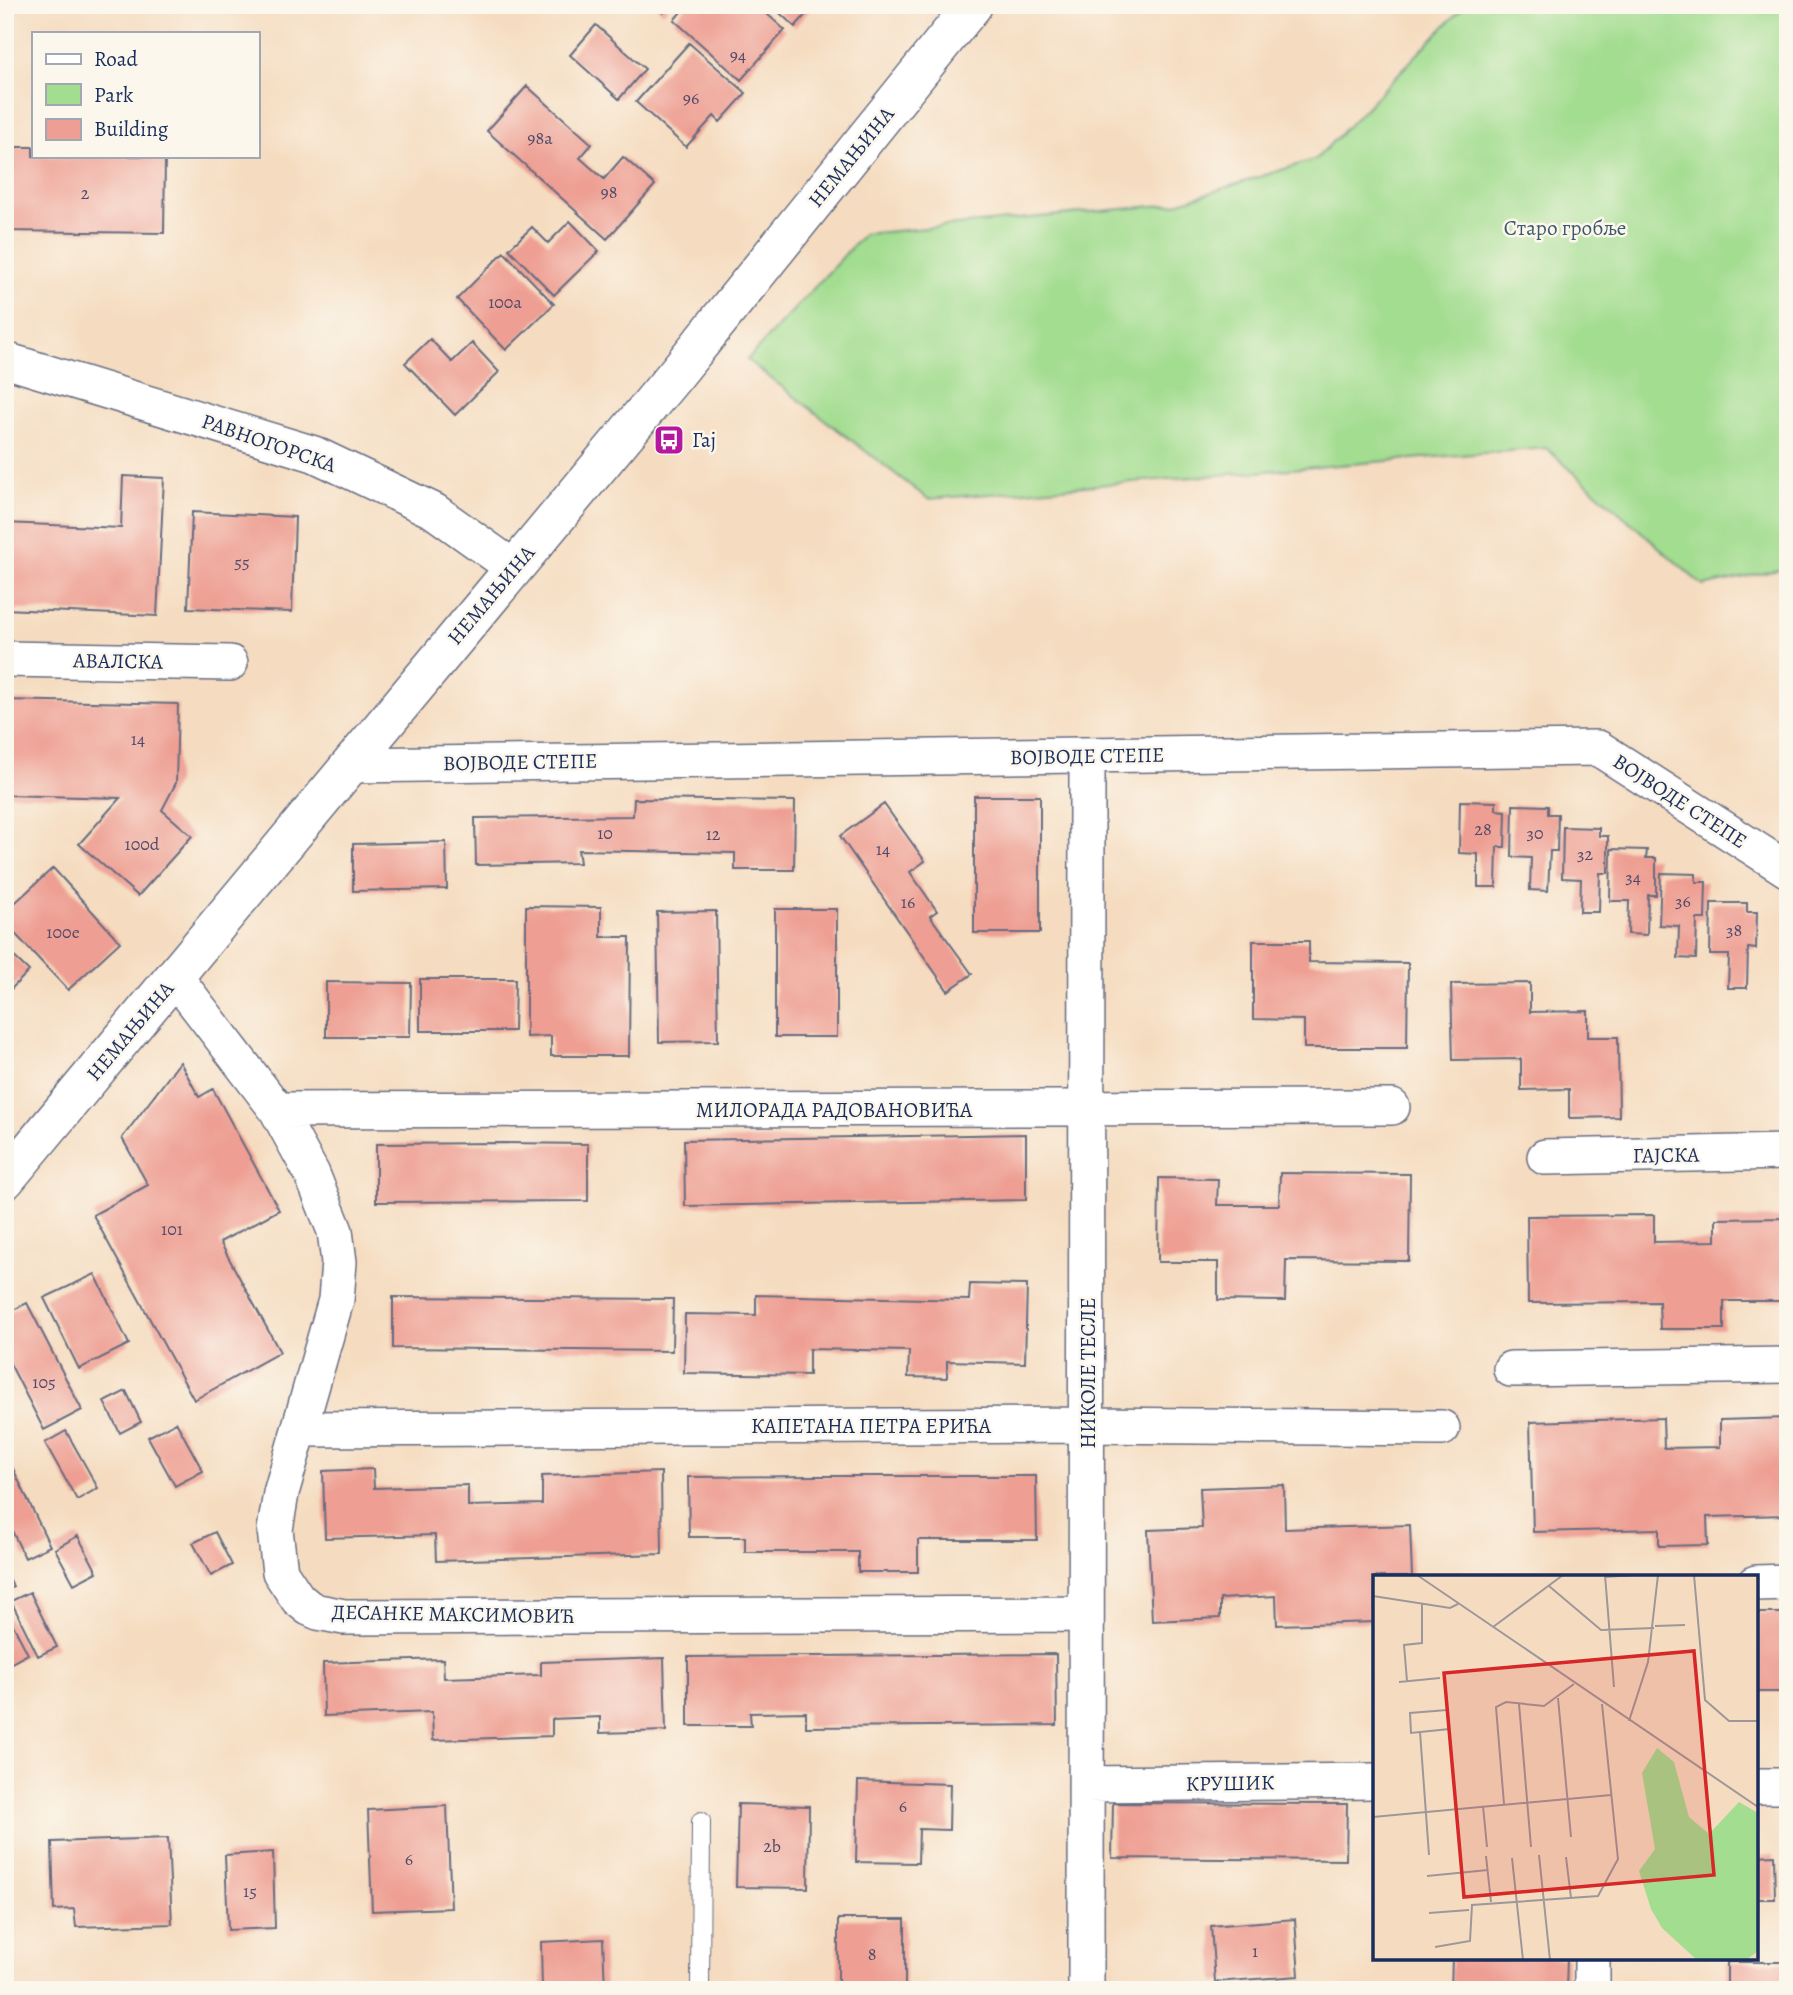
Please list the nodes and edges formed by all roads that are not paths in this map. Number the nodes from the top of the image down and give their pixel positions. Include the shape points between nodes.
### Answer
1 (972, 5) edge
2 (5, 360) edge
3 (514, 568) junction
4 (5, 659) edge
5 (230, 663) dead end
6 (1087, 756) junction
7 (350, 765) junction
8 (1788, 870) edge
9 (175, 977) junction
10 (1392, 1108) dead end
11 (1087, 1109) junction
12 (277, 1110) junction
13 (1788, 1152) edge
14 (1545, 1157) dead end
15 (5, 1180) edge
16 (1788, 1365) edge
17 (1511, 1369) dead end
18 (1088, 1425) junction
19 (1442, 1428) dead end
20 (300, 1429) junction
21 (1788, 1582) edge
22 (1758, 1583) edge
23 (1086, 1614) junction
24 (1373, 1781) edge
25 (1086, 1784) junction
26 (1758, 1786) edge
27 (1788, 1786) edge
28 (701, 1821) dead end
29 (1592, 1960) edge
30 (700, 1990) edge
31 (1086, 1990) edge
32 (1592, 1990) edge

1 - 3 street, НЕМАЊИНА
2 - 3 street, РАВНОГОРСКА via 314,454 434,510
3 - 7 street, НЕМАЊИНА
4 - 5 street, АВАЛСКА
6 - 7 street, ВОЈВОДЕ СТЕПЕ
6 - 8 street, ВОЈВОДЕ СТЕПЕ via 1598,748
6 - 11 street, НИКОЛЕ ТЕСЛЕ
7 - 9 street, НЕМАЊИНА
9 - 12 street, ДЕСАНКЕ МАКСИМОВИЋ
9 - 15 street, НЕМАЊИНА
10 - 11 street, МИЛОРАДА РАДОВАНОВИЋА
11 - 12 street, МИЛОРАДА РАДОВАНОВИЋА
11 - 18 street, НИКОЛЕ ТЕСЛЕ
12 - 20 street, ДЕСАНКЕ МАКСИМОВИЋ via 312,1174 335,1231 340,1262 336,1300
13 - 14 street, ГАЈСКА
16 - 17 street
18 - 19 street, КАПЕТАНА ПЕТРА ЕРИЋА
18 - 20 street, КАПЕТАНА ПЕТРА ЕРИЋА
18 - 23 street, НИКОЛЕ ТЕСЛЕ
20 - 23 street, ДЕСАНКЕ МАКСИМОВИЋ via 281,1493 275,1530 277,1555 280,1572 298,1599 318,1612 344,1617
21 - 22 street
23 - 25 street, НИКОЛЕ ТЕСЛЕ
24 - 25 street, КРУШИК
25 - 31 street, НИКОЛЕ ТЕСЛЕ
26 - 27 street
28 - 30 lane
29 - 32 street

